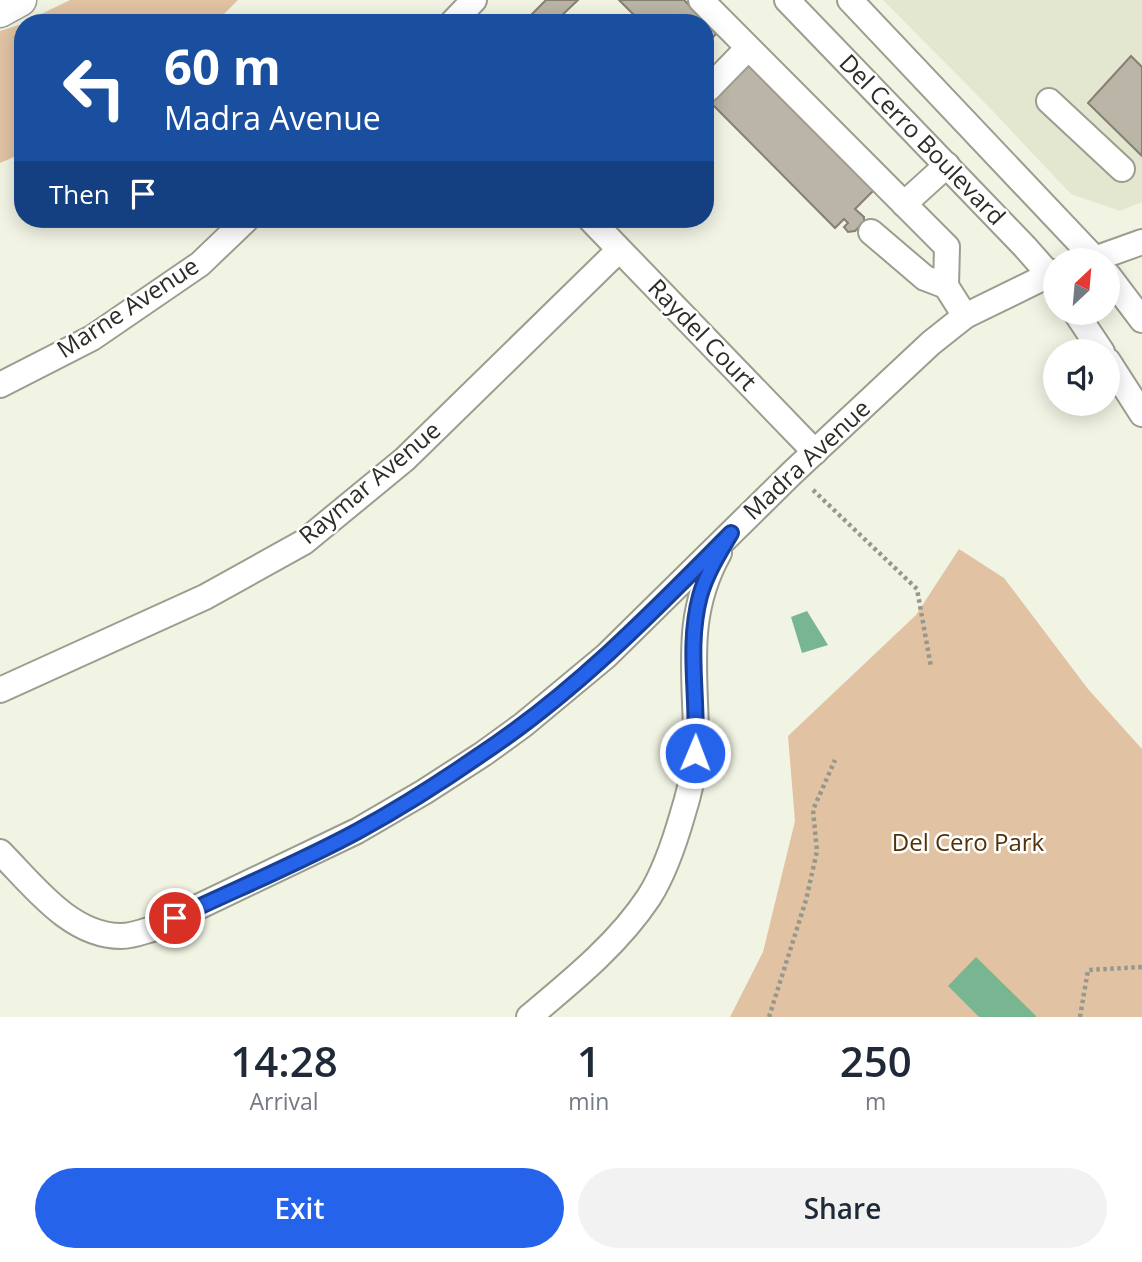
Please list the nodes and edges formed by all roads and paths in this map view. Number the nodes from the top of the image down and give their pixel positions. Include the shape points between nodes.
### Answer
1 (20, 0) edge
2 (474, 0) edge
3 (701, 0) edge
4 (788, 0) edge
5 (850, 0) edge
6 (0, 10) edge
7 (461, 14) edge
8 (748, 48) junction
9 (714, 83) edge
10 (1049, 100) dead end
11 (947, 165) junction
12 (1122, 169) dead end
13 (904, 204) junction
14 (238, 228) edge
15 (598, 228) edge
16 (871, 232) dead end
17 (1142, 242) edge
18 (1082, 248) edge
19 (619, 250) junction
20 (1120, 253) edge
21 (1043, 265) edge
22 (1043, 281) edge
23 (946, 286) junction
24 (1120, 293) edge
25 (965, 316) junction
26 (1142, 320) edge
27 (1120, 380) edge
28 (0, 385) edge
29 (1142, 414) edge
30 (815, 452) junction
31 (813, 490) dead end
32 (731, 533) junction
33 (931, 667) dead end
34 (0, 690) edge
35 (835, 760) dead end
36 (0, 852) edge
37 (1142, 967) edge
38 (529, 1017) edge
39 (769, 1017) edge
40 (1080, 1017) edge

1 - 6 main road
2 - 7 street
3 - 8 street
4 - 11 street, Del Cerro Boulevard
5 - 18 street, Del Cerro Boulevard
8 - 9 street
8 - 13 street
10 - 12 street
11 - 13 street
11 - 21 street, Del Cerro Boulevard
13 - 23 street via 947,247
14 - 28 street, Marne Avenue via 200,264 92,338
15 - 19 street, Raydel Court
16 - 23 street via 925,278
17 - 20 street
19 - 30 street, Raydel Court
19 - 34 street, Raymar Avenue via 405,459 304,542 205,597
22 - 25 street, Madra Avenue
23 - 25 street
24 - 26 street, Del Cerro Boulevard
25 - 30 street, Madra Avenue
27 - 29 street
30 - 32 street, Madra Avenue
31 - 33 path via 917,589
32 - 36 street, Madra Avenue via 606,656 523,725 357,831 152,929 123,936 90,930 55,907
32 - 38 street via 699,604 692,653 694,769 664,867 650,896 604,951
35 - 39 path via 813,810 817,851
37 - 40 path via 1088,970

